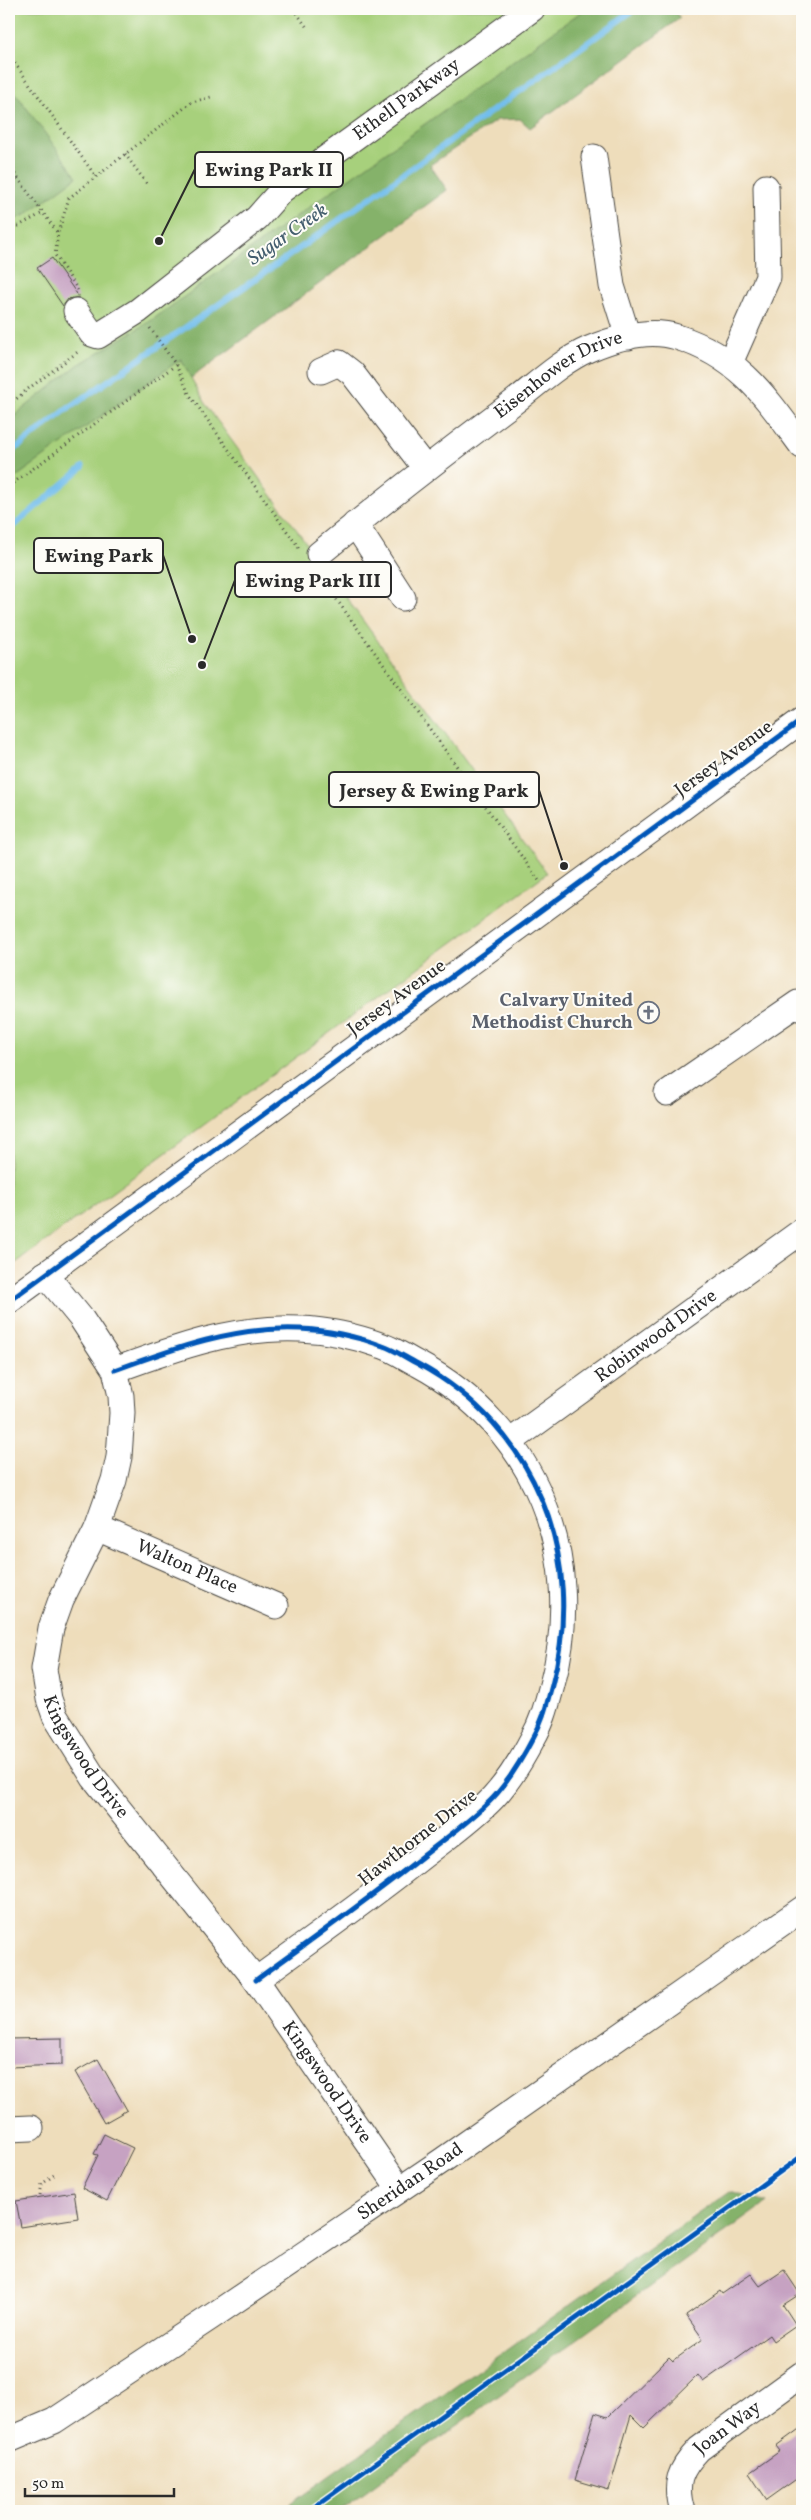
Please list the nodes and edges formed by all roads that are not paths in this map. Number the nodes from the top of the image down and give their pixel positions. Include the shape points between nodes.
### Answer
1 (532, 9) edge
2 (594, 157) dead end
3 (766, 187) dead end
4 (76, 311) road end
5 (628, 336) junction
6 (730, 363) junction
7 (321, 371) dead end
8 (802, 446) edge
9 (425, 468) junction
10 (355, 524) junction
11 (312, 559) road end
12 (403, 598) dead end
13 (802, 720) edge
14 (802, 1009) edge
15 (667, 1093) dead end
16 (802, 1232) edge
17 (45, 1274) junction
18 (9, 1301) edge
19 (115, 1370) junction
20 (510, 1442) junction
21 (98, 1528) junction
22 (276, 1606) dead end
23 (802, 1909) edge
24 (256, 1980) junction
25 (399, 2188) junction
26 (802, 2374) edge
27 (9, 2440) edge
28 (680, 2505) edge

1 - 4 street, Ethell Parkway via 282,190 258,218 138,312 98,336 92,334
2 - 5 street via 612,286
3 - 6 street via 768,277
5 - 6 street, Eisenhower Drive via 661,334 677,337
5 - 9 street, Eisenhower Drive via 587,350
6 - 8 street, Eisenhower Drive via 748,376
7 - 9 street via 339,364 352,373
9 - 10 street, Eisenhower Drive
10 - 11 street, Eisenhower Drive
10 - 12 street
13 - 17 street, Jersey Avenue
14 - 15 street via 798,1003
16 - 20 street, Robinwood Drive
17 - 18 street, Jersey Avenue
17 - 19 street, Kingswood Drive via 81,1318
19 - 20 street, Hawthorne Drive via 234,1332 301,1329 327,1332 384,1346 435,1374 480,1408
19 - 21 street, Kingswood Drive via 121,1396 119,1457
20 - 24 street, Hawthorne Drive via 547,1512 560,1558 562,1638 544,1716 508,1780 473,1817
21 - 22 street, Walton Place
21 - 24 street, Kingswood Drive via 61,1600 51,1628 44,1669 49,1699 68,1740 94,1778
23 - 25 street, Sheridan Road
24 - 25 street, Kingswood Drive
25 - 27 street, Sheridan Road via 86,2401 54,2421
26 - 28 street, Joan Way via 699,2449 682,2470 678,2482

